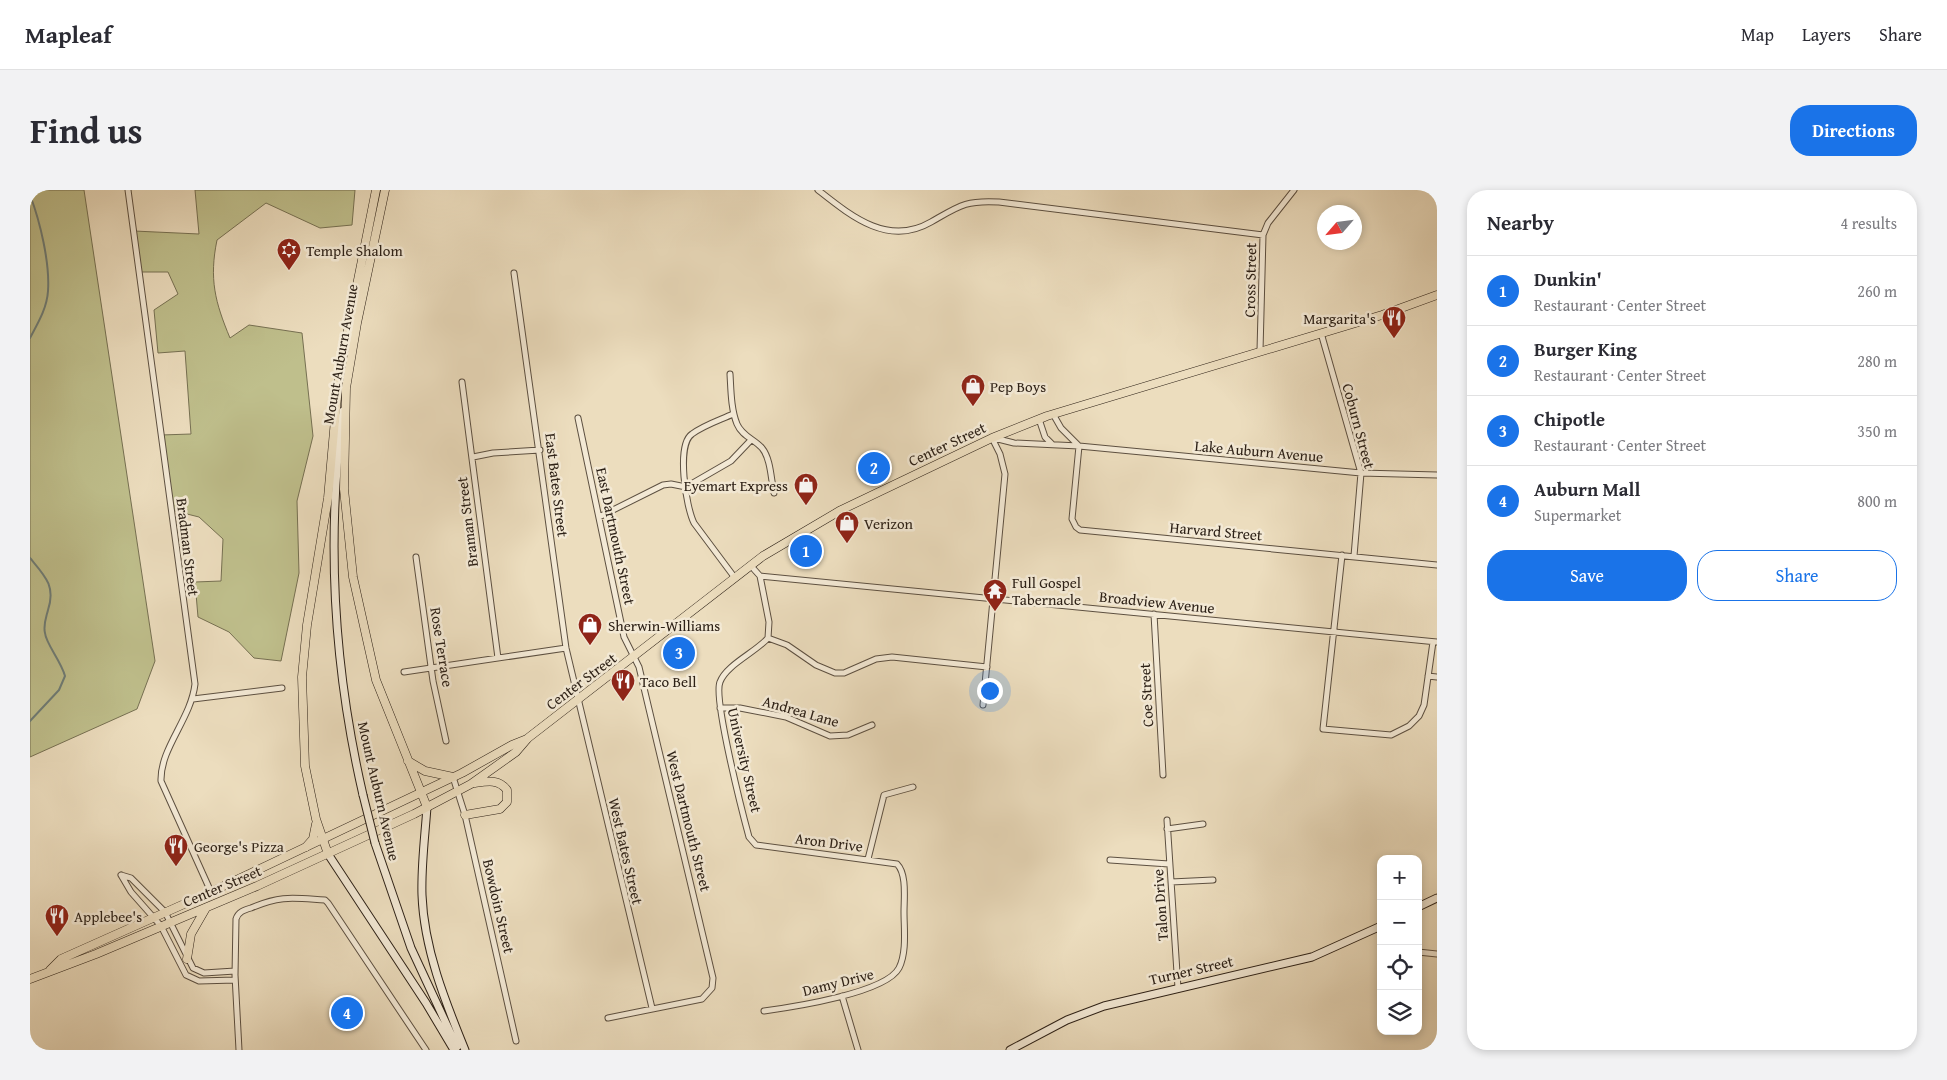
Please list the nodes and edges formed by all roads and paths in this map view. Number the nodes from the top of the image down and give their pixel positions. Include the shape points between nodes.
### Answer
1 (128, 190) edge
2 (376, 190) edge
3 (386, 190) edge
4 (818, 190) edge
5 (1294, 190) edge
6 (1263, 235) junction
7 (514, 273) dead end
8 (1437, 295) edge
9 (1321, 333) junction
10 (1260, 351) junction
11 (730, 374) dead end
12 (462, 382) dead end
13 (346, 388) junction
14 (733, 414) junction
15 (1053, 414) junction
16 (578, 418) dead end
17 (1039, 419) junction
18 (992, 438) junction
19 (751, 440) junction
20 (1056, 445) junction
21 (1079, 446) junction
22 (540, 450) junction
23 (473, 457) junction
24 (1361, 473) junction
25 (330, 474) junction
26 (1437, 475) edge
27 (686, 486) junction
28 (774, 493) dead end
29 (599, 517) junction
30 (334, 524) junction
31 (1342, 555) junction
32 (416, 556) dead end
33 (1354, 556) junction
34 (1437, 564) edge
35 (751, 566) junction
36 (760, 576) junction
37 (735, 578) junction
38 (993, 598) junction
39 (1154, 614) junction
40 (1334, 631) junction
41 (768, 638) junction
42 (1435, 642) edge
43 (566, 648) junction
44 (498, 658) junction
45 (633, 658) junction
46 (987, 667) junction
47 (431, 668) junction
48 (404, 672) dead end
49 (1428, 676) junction
50 (1437, 677) edge
51 (282, 688) dead end
52 (193, 699) junction
53 (579, 700) junction
54 (984, 705) dead end
55 (720, 708) junction
56 (872, 725) dead end
57 (528, 738) junction
58 (446, 742) dead end
59 (408, 761) junction
60 (1163, 775) dead end
61 (453, 777) junction
62 (471, 784) junction
63 (913, 787) dead end
64 (420, 792) junction
65 (458, 792) junction
66 (427, 807) junction
67 (465, 815) junction
68 (316, 819) junction
69 (1167, 820) dead end
70 (1203, 824) dead end
71 (1168, 829) junction
72 (323, 839) junction
73 (754, 844) joint
74 (306, 847) junction
75 (328, 854) junction
76 (868, 859) junction
77 (1110, 860) dead end
78 (1170, 864) junction
79 (899, 866) joint
80 (1213, 880) dead end
81 (1171, 882) junction
82 (211, 892) junction
83 (1437, 898) edge
84 (1422, 905) edge
85 (207, 907) junction
86 (165, 912) junction
87 (154, 917) junction
88 (171, 922) junction
89 (161, 926) junction
90 (1377, 928) edge
91 (1422, 952) edge
92 (1437, 954) edge
93 (187, 959) junction
94 (235, 971) junction
95 (49, 972) junction
96 (30, 979) edge
97 (235, 980) junction
98 (1178, 988) junction
99 (842, 996) junction
100 (652, 1008) junction
101 (764, 1011) dead end
102 (608, 1018) dead end
103 (516, 1041) dead end
104 (239, 1050) edge
105 (426, 1050) edge
106 (454, 1050) edge
107 (459, 1050) edge
108 (465, 1050) edge
109 (858, 1050) edge
110 (1010, 1050) edge

1 - 52 street, Bradman Street via 192,662
2 - 25 main road, Mount Auburn Avenue via 339,375
3 - 13 main road, Mount Auburn Avenue
4 - 6 street via 863,223 886,231 909,231 950,210 976,202
5 - 6 street, Cross Street via 1268,223
6 - 10 street, Cross Street
7 - 22 street, East Bates Street
8 - 9 main road, Center Street
9 - 10 main road, Center Street
9 - 24 street, Coburn Street
10 - 15 main road, Center Street
11 - 14 street
12 - 23 street, Braman Street
13 - 30 main road, Mount Auburn Avenue via 338,448
13 - 59 main road via 344,488 353,577 376,680
14 - 19 street via 742,432
14 - 27 street via 691,434 685,444
15 - 17 main road, Center Street
15 - 21 street via 1061,428
16 - 29 street, East Dartmouth Street
17 - 18 main road, Center Street
17 - 20 street via 1046,439
18 - 20 street, Lake Auburn Avenue via 1014,443
18 - 35 main road, Center Street via 822,520
18 - 38 street via 1005,474
19 - 27 street via 731,461
19 - 28 street via 763,449 767,458
20 - 21 street, Lake Auburn Avenue
21 - 24 street, Lake Auburn Avenue
21 - 31 street, Harvard Street via 1072,519 1080,530
22 - 23 street
22 - 43 street, East Bates Street
23 - 44 street, Braman Street
24 - 26 street, Lake Auburn Avenue
24 - 33 street, Coburn Street
25 - 30 main road, Mount Auburn Avenue
25 - 68 main road via 302,677 305,766
27 - 29 street via 663,486
27 - 37 street via 689,512 694,523
29 - 45 street, East Dartmouth Street via 624,637
30 - 107 main road, Mount Auburn Avenue, bridge via 339,646 347,717 363,795 375,844 411,948
31 - 33 street, Harvard Street
31 - 40 street
32 - 47 street, Rose Terrace
33 - 34 street, Harvard Street
35 - 36 street
35 - 37 main road, Center Street
36 - 38 street, Broadview Avenue
36 - 41 street via 769,622
37 - 45 main road, Center Street
38 - 39 street, Broadview Avenue
38 - 46 street
39 - 40 street, Broadview Avenue
39 - 60 street, Coe Street
40 - 42 street, Broadview Avenue
40 - 49 street via 1323,729 1397,734 1422,711
41 - 46 street via 788,645 816,665 835,673 892,657
41 - 55 street, University Street via 721,680 718,691
42 - 49 street
43 - 44 street
43 - 53 street, East Bates Street
44 - 47 street
45 - 53 main road, Center Street
45 - 100 street, West Dartmouth Street via 639,668 713,978 711,991 702,999
46 - 54 street
47 - 48 street
47 - 58 street, Rose Terrace
49 - 50 street
51 - 52 street
52 - 82 street, Bradman Street via 162,767 161,781
53 - 57 main road, Center Street
53 - 100 street, West Bates Street
55 - 56 street, Andrea Lane via 786,716 830,736 848,735
55 - 73 street, University Street via 748,833
57 - 61 main road, Center Street
57 - 62 main road, Center Street via 516,752
59 - 61 main road via 425,771
59 - 64 main road
61 - 64 main road, Center Street
61 - 65 street, Bowdoin Street
62 - 65 main road, Center Street
62 - 67 main road via 500,782 507,790 507,802 500,809
63 - 76 street via 884,795
64 - 66 main road
64 - 72 main road, Center Street
65 - 66 main road, Center Street
65 - 67 street, Bowdoin Street
66 - 75 main road, Center Street
66 - 108 main road via 422,896 425,922 436,973
67 - 103 street, Bowdoin Street
68 - 72 main road
68 - 74 main road via 313,839
69 - 71 street, Talon Drive
70 - 71 street
71 - 78 street, Talon Drive
72 - 74 main road, Center Street
72 - 75 main road
73 - 76 street, Aron Drive
74 - 82 main road, Center Street
75 - 85 main road, Center Street
75 - 106 main road
76 - 79 street, Aron Drive
77 - 78 street
78 - 81 street, Talon Drive
79 - 99 street, Damy Drive via 904,920 903,952 898,969 879,985
80 - 81 street
81 - 98 street, Talon Drive
82 - 86 main road, Center Street
83 - 84 main road
85 - 88 main road, Center Street
85 - 93 main road via 191,934
86 - 87 main road, Center Street
86 - 87 street via 131,878 121,875 131,892
86 - 88 street
87 - 89 street
87 - 95 main road, Center Street via 61,959
88 - 89 main road, Center Street
88 - 93 street
89 - 95 main road, Center Street
89 - 97 street via 182,969 191,979 206,982
90 - 98 main road, Turner Street via 1322,954
91 - 92 street
93 - 94 street via 200,972
94 - 97 street
94 - 105 street via 238,914 273,899 325,900
95 - 96 main road, Center Street
97 - 104 street
98 - 110 main road, Turner Street via 1085,1013
99 - 101 street, Damy Drive
99 - 109 street
100 - 102 street

